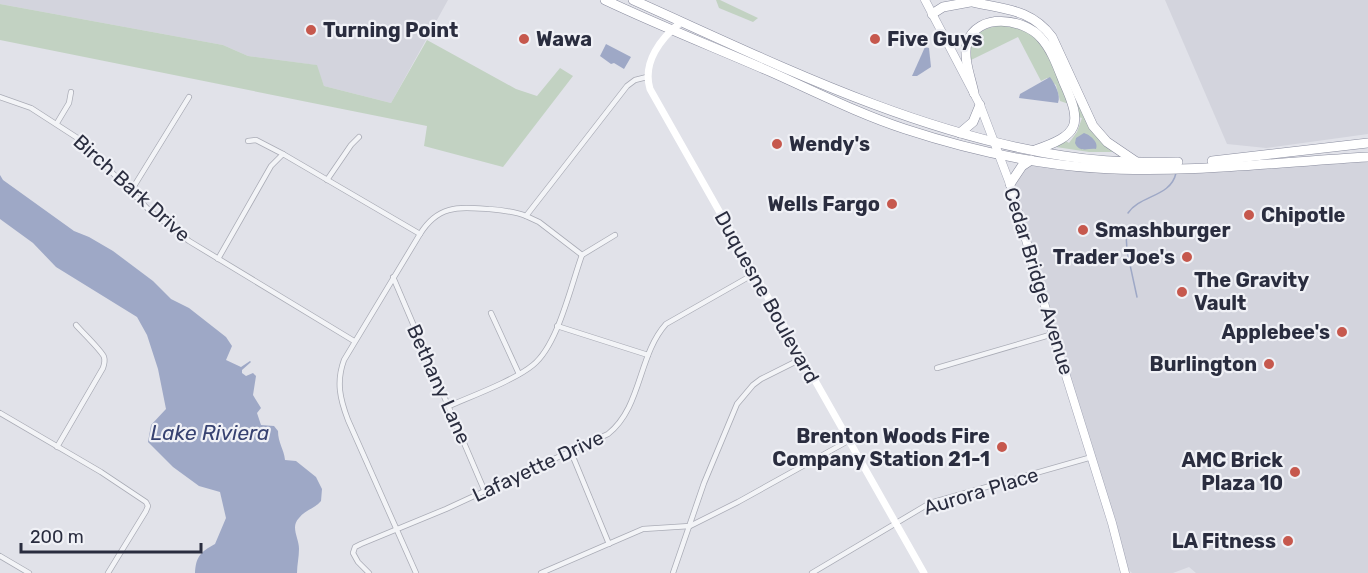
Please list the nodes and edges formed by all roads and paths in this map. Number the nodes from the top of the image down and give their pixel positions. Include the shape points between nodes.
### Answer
1 (605, 0) edge
2 (633, 0) edge
3 (925, 0) edge
4 (969, 1) edge
5 (932, 14) junction
6 (681, 21) junction
7 (670, 30) junction
8 (646, 77) junction
9 (71, 92) dead end
10 (974, 93) junction
11 (0, 97) edge
12 (189, 97) dead end
13 (980, 105) junction
14 (57, 123) junction
15 (960, 133) junction
16 (359, 137) dead end
17 (248, 141) dead end
18 (995, 141) junction
19 (1368, 143) edge
20 (999, 153) junction
21 (283, 154) junction
22 (1032, 155) junction
23 (1368, 157) edge
24 (1137, 162) junction
25 (327, 180) junction
26 (1010, 184) junction
27 (131, 191) junction
28 (526, 216) junction
29 (420, 234) junction
30 (615, 235) dead end
31 (582, 255) junction
32 (218, 259) junction
33 (754, 274) junction
34 (393, 277) junction
35 (491, 313) dead end
36 (76, 325) dead end
37 (557, 326) junction
38 (1053, 334) junction
39 (354, 341) junction
40 (648, 355) junction
41 (801, 359) junction
42 (937, 368) dead end
43 (519, 374) junction
44 (449, 406) junction
45 (0, 413) edge
46 (848, 441) junction
47 (57, 447) junction
48 (571, 452) junction
49 (1092, 456) junction
50 (485, 492) junction
51 (895, 523) junction
52 (690, 526) junction
53 (397, 529) junction
54 (609, 544) junction
55 (0, 556) edge
56 (1126, 571) edge
57 (29, 573) edge
58 (108, 573) edge
59 (369, 573) edge
60 (416, 573) edge
61 (541, 573) edge
62 (674, 573) edge
63 (812, 573) edge
64 (924, 573) edge

1 - 7 highway
2 - 6 highway
3 - 5 main road, Cedar Bridge Avenue
4 - 5 highway via 943,6
4 - 24 highway via 1021,13 1044,25 1099,134
5 - 10 main road, Cedar Bridge Avenue
6 - 7 street
6 - 15 highway via 811,79
7 - 8 street via 651,58
7 - 20 highway via 880,120 943,141
8 - 28 street via 627,86
8 - 33 street, Duquesne Boulevard
9 - 14 street
10 - 13 main road, Cedar Bridge Avenue
10 - 22 highway via 966,58 967,44 977,28 998,21 1010,22 1041,37 1076,115 1064,138
11 - 14 street, Birch Bark Drive
12 - 27 street
13 - 15 highway via 973,122
13 - 18 main road, Cedar Bridge Avenue
14 - 27 street, Birch Bark Drive via 79,139
15 - 18 highway
16 - 25 street
17 - 21 street via 256,140
18 - 20 main road, Cedar Bridge Avenue
18 - 22 highway
19 - 24 highway via 1207,161
20 - 22 highway
20 - 26 main road, Cedar Bridge Avenue
21 - 25 street
21 - 32 street via 271,166
22 - 23 highway via 1097,168 1137,169
22 - 24 highway
22 - 26 highway
25 - 29 street
26 - 38 main road, Cedar Bridge Avenue
27 - 32 street, Birch Bark Drive via 165,224
28 - 29 street via 462,207 431,220
28 - 31 street
29 - 34 street
30 - 31 street
31 - 37 street
32 - 39 street, Birch Bark Drive
33 - 40 street, Lafayette Drive via 666,324 656,335
33 - 41 street, Duquesne Boulevard
34 - 39 street
34 - 44 street, Bethany Lane
35 - 43 street
36 - 47 street via 99,350 104,362
37 - 40 street
37 - 43 street via 538,360
38 - 42 street
38 - 49 main road, Cedar Bridge Avenue
39 - 53 street via 339,373 340,400
40 - 48 street, Lafayette Drive via 628,409 616,427
41 - 46 street, Duquesne Boulevard
41 - 52 street via 761,379 737,404
43 - 44 street
44 - 50 street, Bethany Lane
45 - 47 street
46 - 51 street, Duquesne Boulevard
46 - 52 street
47 - 58 street via 147,502 146,511
48 - 50 street, Lafayette Drive
48 - 54 street
49 - 51 street, Aurora Place via 930,503
49 - 56 main road, Cedar Bridge Avenue
50 - 53 street, Lafayette Drive
51 - 63 street, Aurora Place
51 - 64 street, Duquesne Boulevard
52 - 54 street via 643,529
52 - 62 street
53 - 59 street, Lafayette Drive via 353,550
53 - 60 street
54 - 61 street
55 - 57 street

